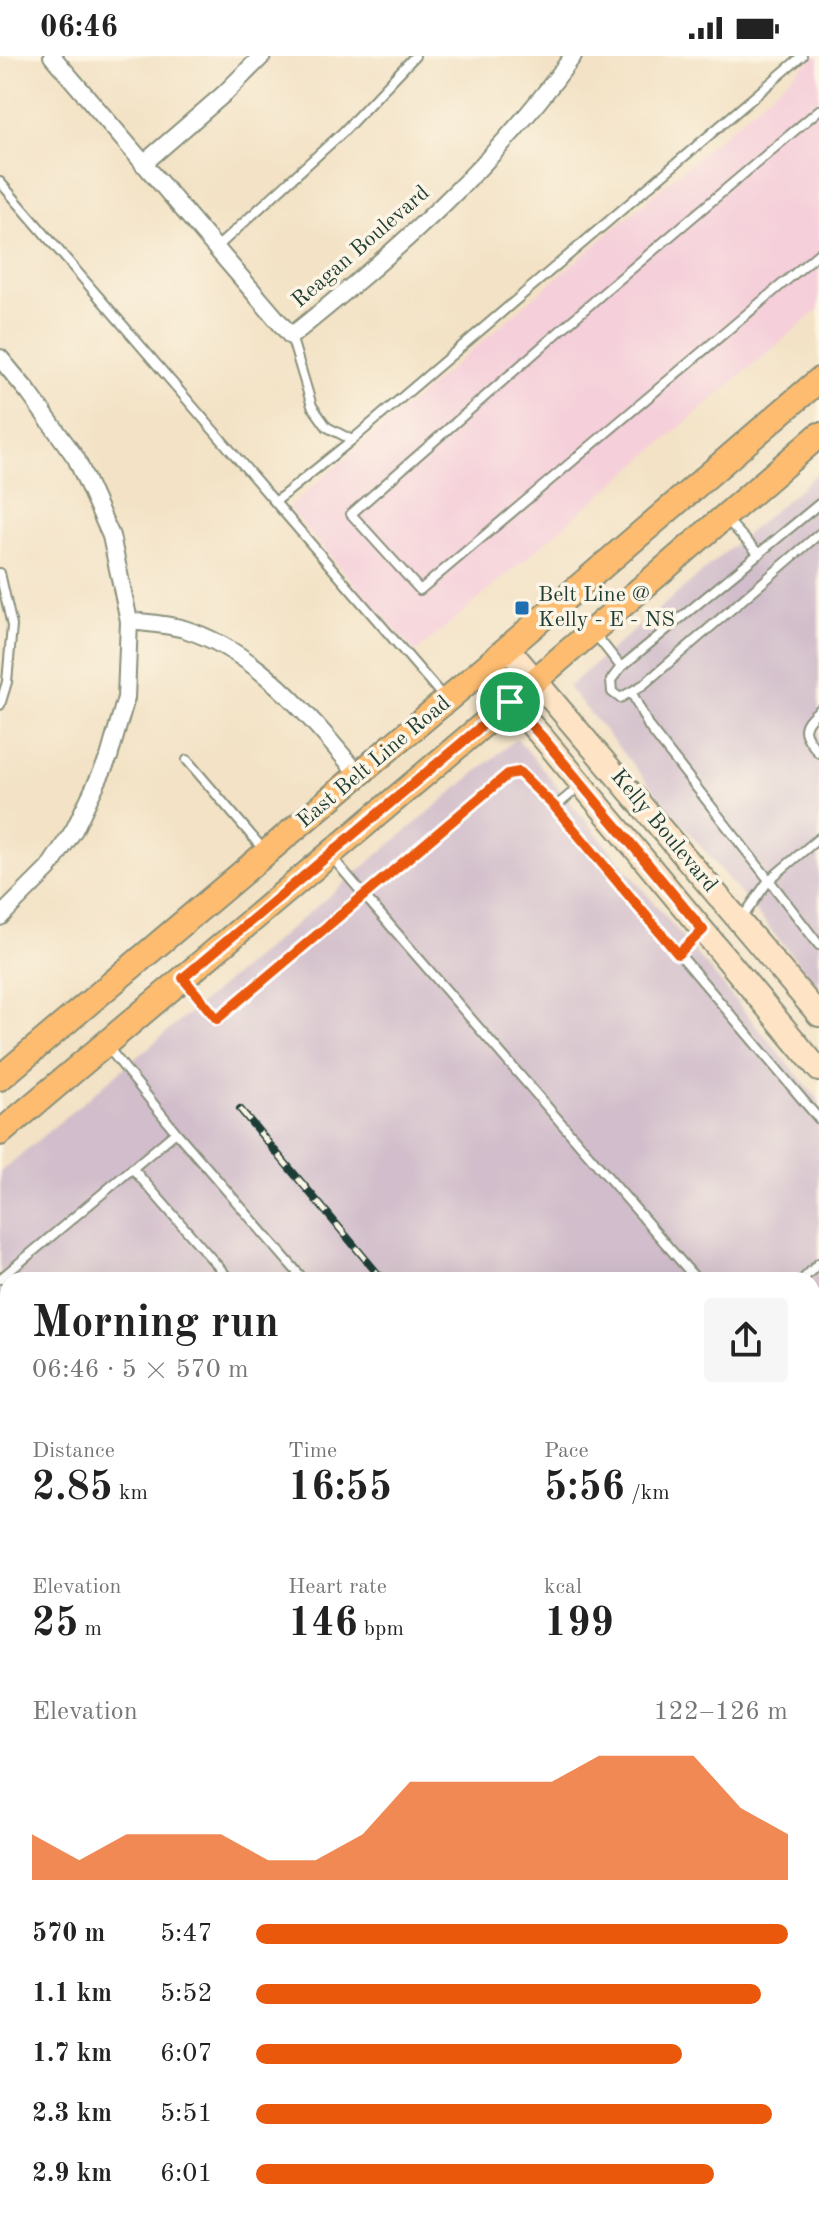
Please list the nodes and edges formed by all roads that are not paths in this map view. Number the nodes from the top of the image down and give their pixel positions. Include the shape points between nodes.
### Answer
1 (52, 56) edge
2 (262, 56) edge
3 (415, 56) edge
4 (573, 56) edge
5 (802, 56) edge
6 (819, 110) edge
7 (143, 164) junction
8 (0, 182) edge
9 (216, 248) junction
10 (819, 253) edge
11 (291, 336) junction
12 (0, 358) edge
13 (819, 380) edge
14 (819, 435) edge
15 (352, 440) junction
16 (275, 502) junction
17 (819, 504) edge
18 (723, 517) junction
19 (819, 534) edge
20 (759, 554) junction
21 (0, 573) edge
22 (129, 621) junction
23 (592, 630) junction
24 (508, 648) junction
25 (621, 667) junction
26 (482, 670) junction
27 (536, 679) junction
28 (632, 693) junction
29 (446, 700) junction
30 (510, 702) junction
31 (0, 705) edge
32 (819, 710) edge
33 (819, 753) edge
34 (187, 760) dead end
35 (358, 774) junction
36 (581, 785) junction
37 (555, 807) junction
38 (819, 838) edge
39 (267, 852) junction
40 (329, 853) junction
41 (769, 880) junction
42 (363, 894) junction
43 (0, 917) edge
44 (740, 920) junction
45 (708, 937) junction
46 (819, 945) edge
47 (678, 954) junction
48 (183, 978) junction
49 (78, 1013) junction
50 (819, 1015) edge
51 (105, 1045) junction
52 (819, 1070) edge
53 (0, 1078) edge
54 (819, 1119) edge
55 (176, 1132) junction
56 (0, 1133) edge
57 (133, 1169) junction
58 (8, 1272) edge
59 (223, 1272) edge
60 (297, 1272) edge
61 (690, 1272) edge

1 - 7 street, Reagan Boulevard
2 - 7 street
3 - 9 lane via 343,132
4 - 11 street, Reagan Boulevard via 433,217
5 - 15 lane
6 - 10 lane via 351,514 420,590
7 - 9 street, Reagan Boulevard
8 - 16 lane
9 - 11 street, Reagan Boulevard
11 - 15 lane via 312,406 327,427
12 - 22 street via 76,458 111,536
13 - 24 main road, East Belt Line Road
14 - 18 main road, East Belt Line Road
15 - 16 lane
16 - 29 lane
17 - 20 lane
18 - 20 lane
18 - 23 main road, East Belt Line Road
19 - 28 lane
20 - 25 lane
21 - 31 lane via 12,626
22 - 35 street via 185,629 264,674 308,713
22 - 43 street via 126,698 109,757 74,830 48,869
23 - 25 lane
23 - 27 main road, East Belt Line Road
24 - 26 main road, East Belt Line Road
24 - 27 street, Kelly Boulevard
25 - 28 lane via 611,680 612,692 620,698
26 - 29 main road, East Belt Line Road
26 - 30 street, Kelly Boulevard
27 - 30 main road, East Belt Line Road
27 - 44 street, Kelly Boulevard
28 - 41 lane via 649,727
29 - 35 main road, East Belt Line Road
30 - 36 street, Kelly Boulevard
30 - 40 main road, East Belt Line Road
32 - 33 lane via 804,729
34 - 39 lane
35 - 39 main road, East Belt Line Road
36 - 37 lane
36 - 45 street, Kelly Boulevard
37 - 42 lane via 519,772 508,774
37 - 47 lane
38 - 41 lane
39 - 49 main road, East Belt Line Road
40 - 42 lane
40 - 48 main road, East Belt Line Road
41 - 44 lane
41 - 46 lane
42 - 48 lane via 217,1019
42 - 61 lane
44 - 45 street
44 - 50 street, Kelly Boulevard
45 - 47 lane
45 - 52 street, Kelly Boulevard
47 - 54 lane
48 - 51 main road, East Belt Line Road
49 - 51 main road
49 - 53 main road, East Belt Line Road
51 - 55 lane
51 - 56 main road, East Belt Line Road
55 - 57 lane
55 - 60 lane
57 - 58 lane
57 - 59 lane

